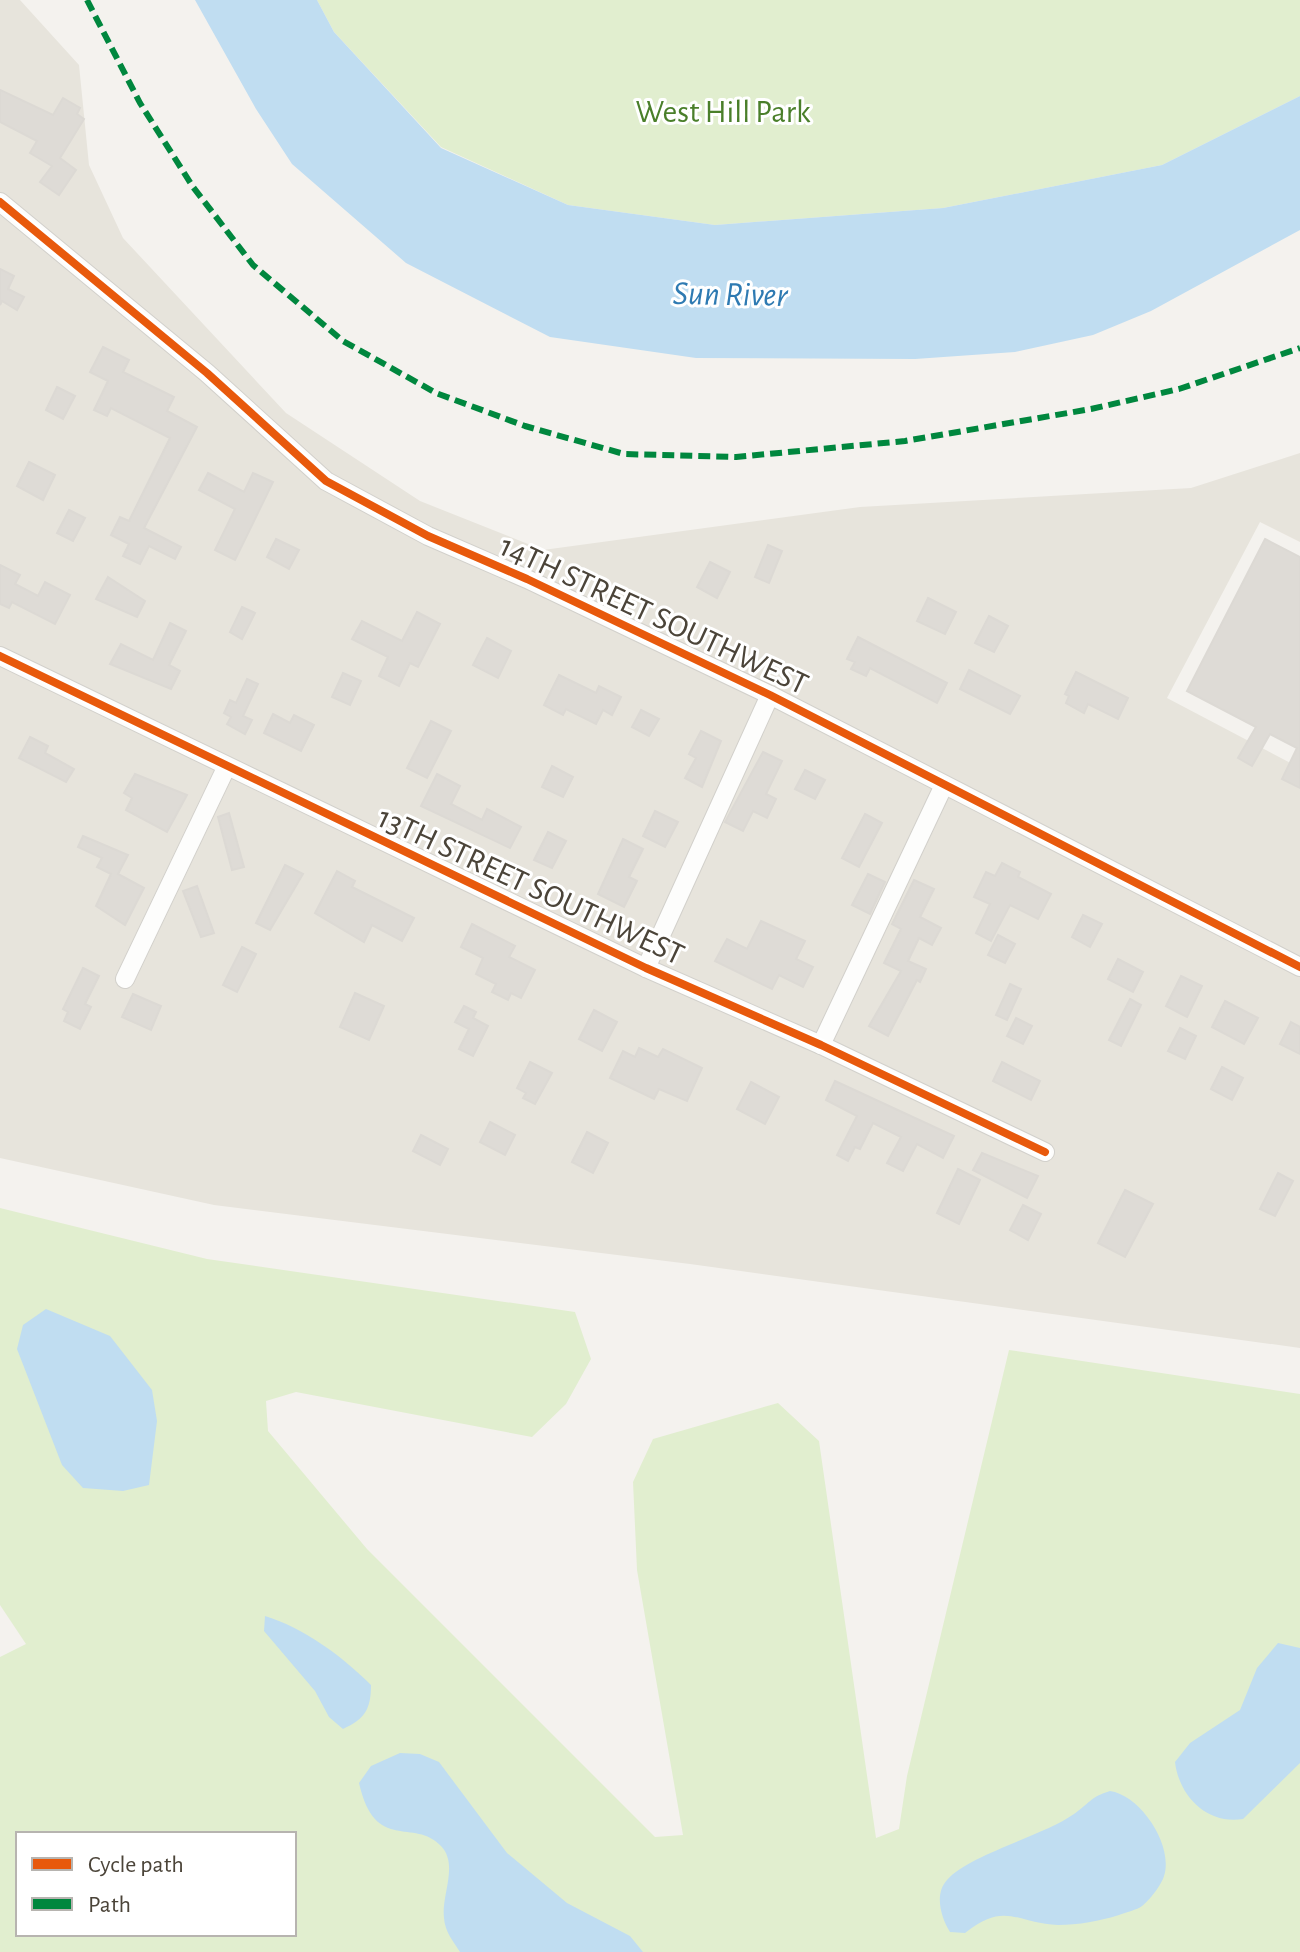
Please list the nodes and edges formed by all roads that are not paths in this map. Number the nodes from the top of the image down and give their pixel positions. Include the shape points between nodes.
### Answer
1 (0, 202) edge
2 (0, 656) edge
3 (770, 695) junction
4 (226, 768) junction
5 (944, 785) junction
6 (1300, 967) edge
7 (646, 968) junction
8 (125, 979) dead end
9 (821, 1045) junction
10 (1045, 1152) dead end

1 - 3 street, 14TH STREET SOUTHWEST via 207,373 326,481 428,536
2 - 4 street, 13TH STREET SOUTHWEST
3 - 5 street, 14TH STREET SOUTHWEST
3 - 7 street
4 - 7 street, 13TH STREET SOUTHWEST
4 - 8 street
5 - 6 street, 14TH STREET SOUTHWEST
5 - 9 street
7 - 9 street, 13TH STREET SOUTHWEST
9 - 10 street, 13TH STREET SOUTHWEST

